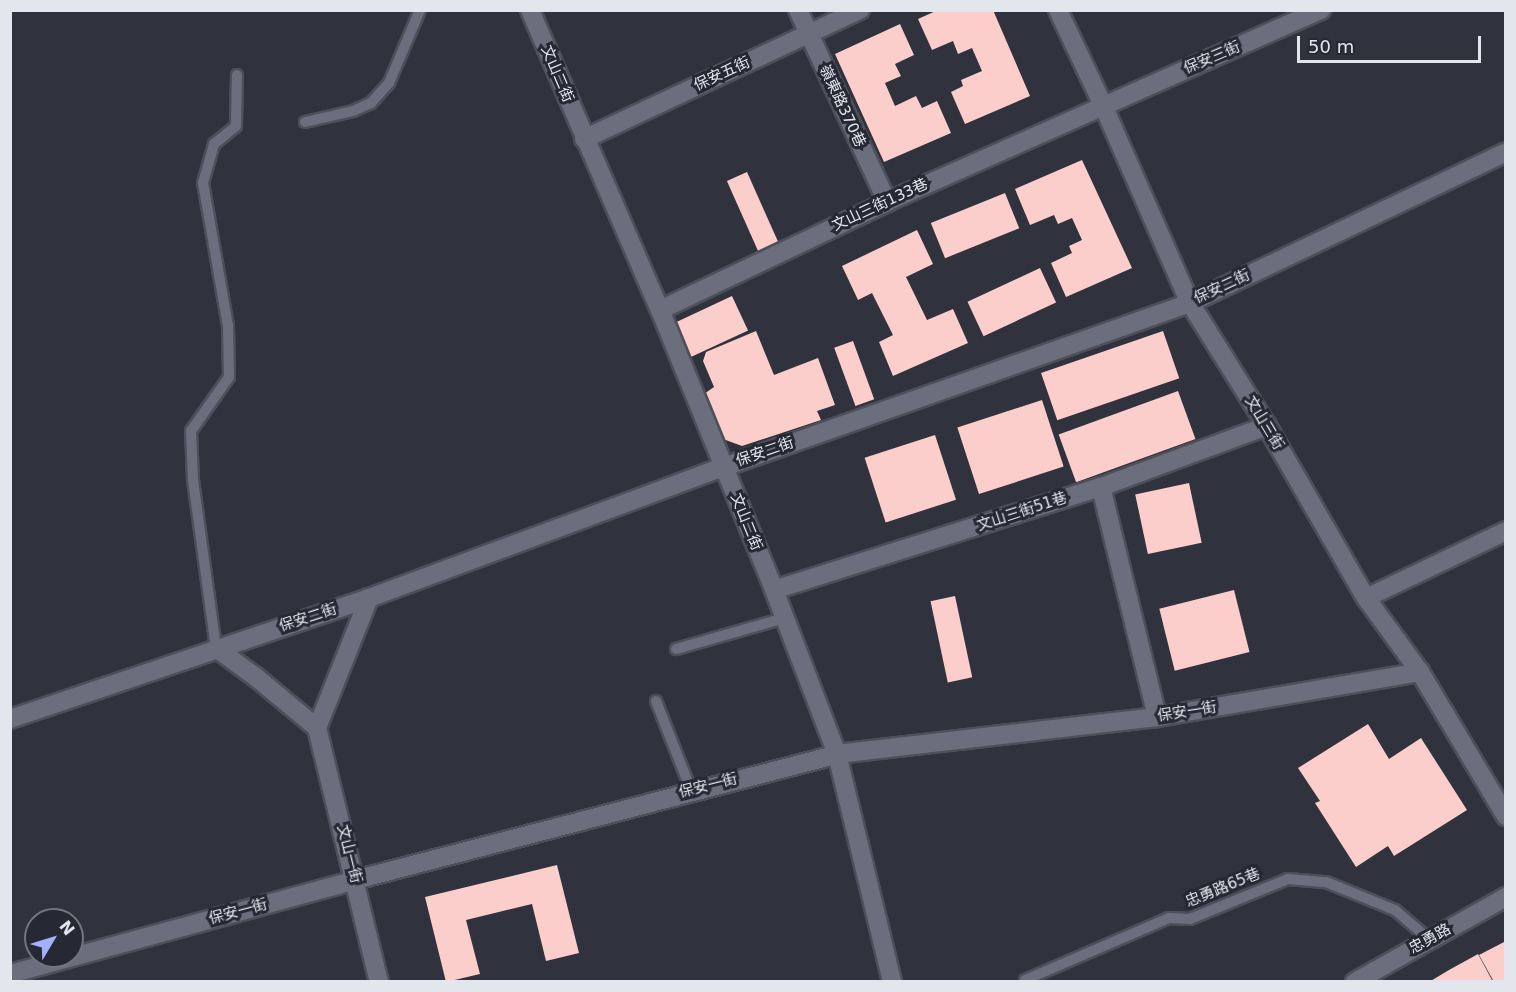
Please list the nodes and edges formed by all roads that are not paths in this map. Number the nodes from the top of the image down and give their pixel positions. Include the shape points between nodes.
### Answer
1 (420, 10) edge
2 (531, 10) edge
3 (798, 10) edge
4 (860, 10) edge
5 (1058, 10) edge
6 (1321, 10) edge
7 (808, 33) junction
8 (237, 75) dead end
9 (1103, 105) junction
10 (305, 122) dead end
11 (584, 139) junction
12 (1506, 152) edge
13 (887, 202) junction
14 (1190, 303) junction
15 (660, 310) junction
16 (1267, 426) junction
17 (723, 467) junction
18 (1101, 487) junction
19 (1506, 531) edge
20 (774, 590) junction
21 (369, 598) junction
22 (1366, 598) junction
23 (785, 618) junction
24 (216, 648) junction
25 (676, 650) dead end
26 (1420, 672) junction
27 (656, 701) dead end
28 (1157, 717) junction
29 (10, 719) edge
30 (317, 728) junction
31 (837, 754) junction
32 (691, 790) junction
33 (1506, 816) edge
34 (355, 880) junction
35 (1506, 897) edge
36 (1429, 939) junction
37 (10, 974) edge
38 (1025, 980) edge
39 (379, 981) edge
40 (892, 981) edge
41 (1355, 981) edge

1 - 10 lane via 389,83 371,103
2 - 11 street, 文山二街
3 - 7 street, 嶺東路370巷
4 - 7 street, 保安五街
5 - 9 street, 文山三街
6 - 9 street, 保安三街
7 - 11 street, 保安五街
7 - 13 street, 嶺東路370巷
8 - 24 lane via 236,126 214,144 203,183 228,326 229,377 191,431 193,479
9 - 13 street, 文山三街133巷
9 - 14 street, 文山三街
11 - 15 street, 文山二街
12 - 14 street, 保安二街
13 - 15 street, 文山三街133巷
14 - 16 street, 文山三街
14 - 17 street, 保安二街
15 - 17 street, 文山二街
16 - 18 street, 文山三街51巷
16 - 22 street, 文山三街
17 - 20 street, 文山二街
17 - 21 street, 保安二街
18 - 20 street, 文山三街51巷
18 - 28 street
19 - 22 street
20 - 23 street, 文山二街
21 - 24 street, 保安二街
21 - 30 street
22 - 26 street, 文山三街
23 - 25 lane
23 - 31 street, 文山二街
24 - 29 street, 保安二街
24 - 30 street
26 - 28 street, 保安一街
26 - 33 street, 文山三街
27 - 32 lane
28 - 31 street, 保安一街
30 - 34 street, 文山一街
31 - 32 street, 保安一街
31 - 40 street, 文山二街
32 - 34 street, 保安一街
34 - 37 street, 保安一街
34 - 39 street, 文山一街
35 - 36 street, 忠勇路
36 - 38 lane, 忠勇路65巷 via 1395,910 1326,882 1288,879 1190,919 1169,918
36 - 41 street, 忠勇路

